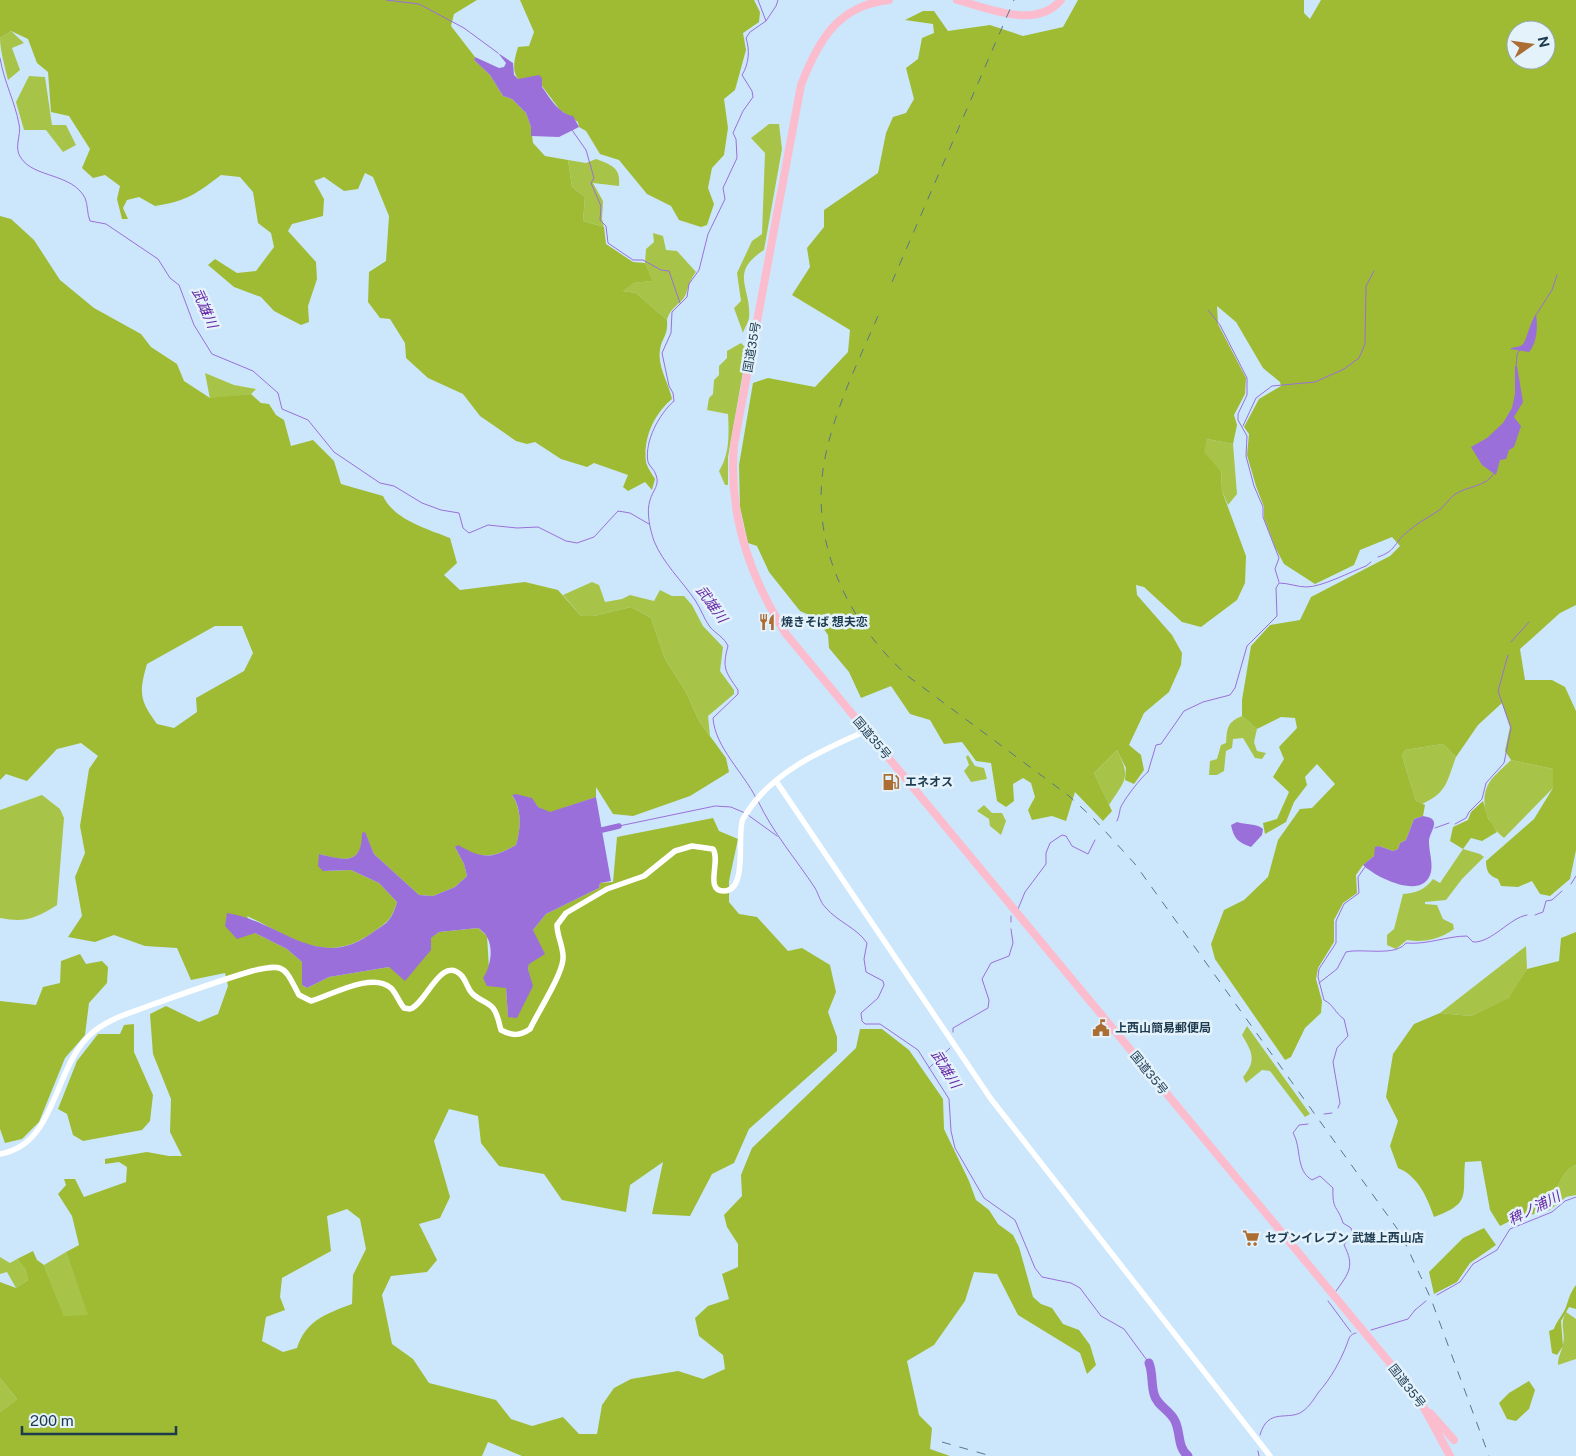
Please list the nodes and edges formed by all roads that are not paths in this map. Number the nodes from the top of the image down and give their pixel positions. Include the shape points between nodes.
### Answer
1 (889, 0) edge
2 (957, 0) edge
3 (1061, 0) edge
4 (875, 1) edge
5 (866, 731) junction
6 (776, 781) junction
7 (0, 1154) edge
8 (1426, 1410) junction
9 (1454, 1440) dead end
10 (1270, 1456) edge
11 (1450, 1456) edge

1 - 4 highway, 国道35号
2 - 3 highway via 1020,16 1041,12
4 - 5 highway, 国道35号 via 840,18 816,51 801,85 734,445 732,483 744,547 773,613 786,634
5 - 6 street via 805,759
5 - 8 highway, 国道35号
6 - 7 street via 746,814 740,826 742,847 737,881 730,889 724,891 714,884 717,859 712,849 692,846 675,851 644,876 607,889 566,913 557,925 563,952 561,968 530,1029 523,1034 501,1030 492,1007 476,998 460,974 452,971 437,977 420,1003 410,1009 404,1008 385,984 348,987 311,1001 298,995 287,972 272,967 258,970 121,1016 90,1034 70,1061 34,1137 18,1149
6 - 10 street via 987,1093
8 - 9 highway
8 - 11 highway, 国道35号

